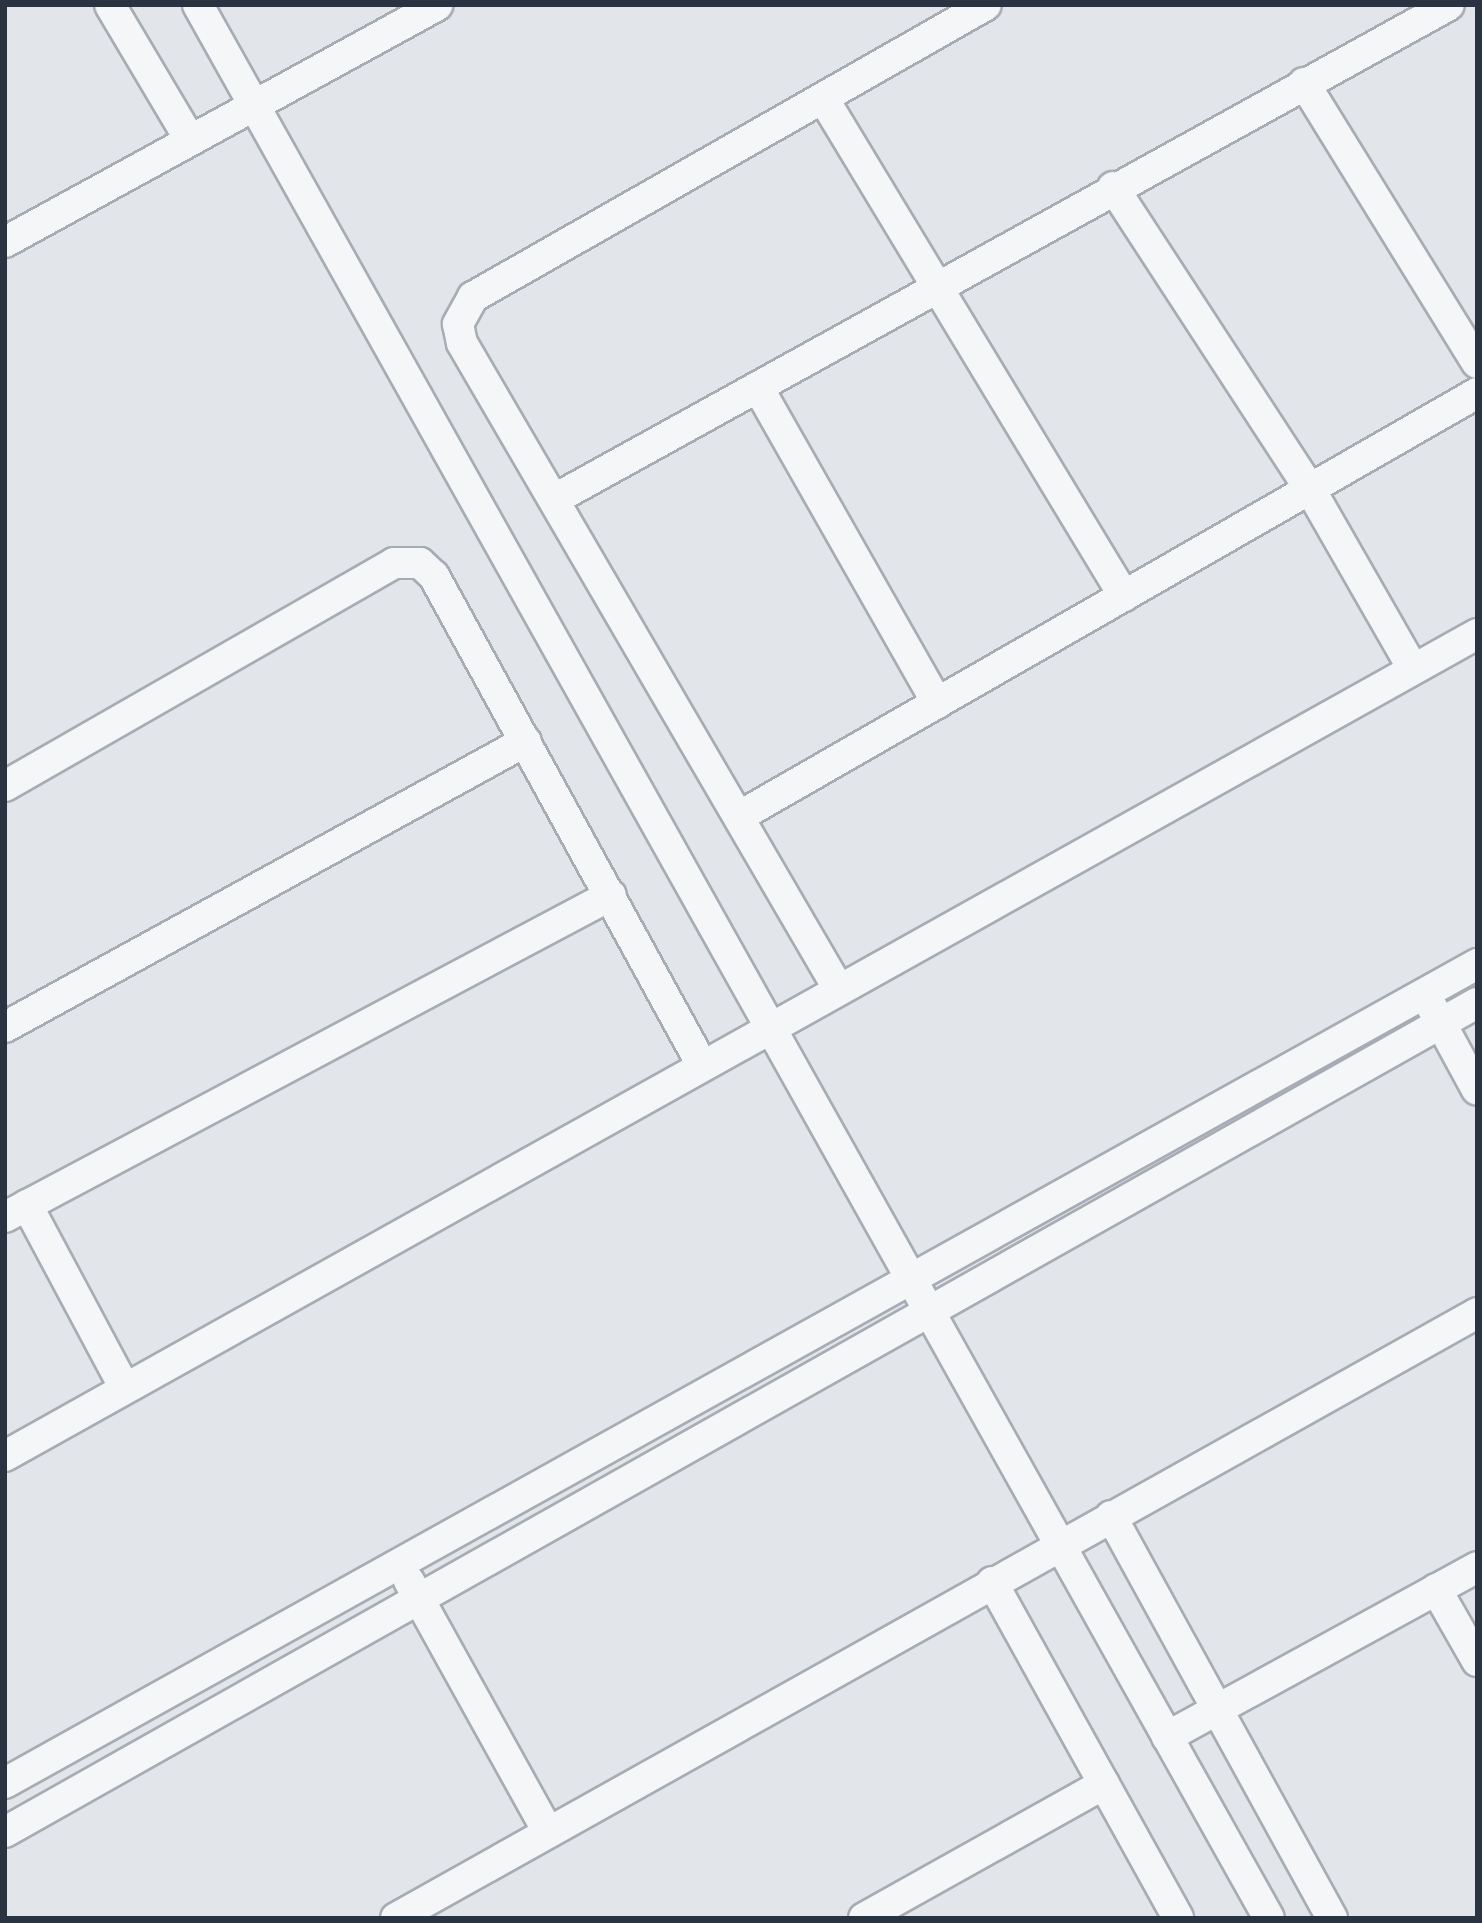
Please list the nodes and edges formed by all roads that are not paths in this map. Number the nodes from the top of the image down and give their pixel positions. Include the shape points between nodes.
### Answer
1 (110, 5) edge
2 (198, 5) edge
3 (437, 5) edge
4 (986, 5) edge
5 (1450, 5) edge
6 (1304, 83) junction
7 (823, 98) junction
8 (255, 103) junction
9 (190, 140) junction
10 (1113, 187) junction
11 (5, 242) edge
12 (940, 285) junction
13 (1477, 363) edge
14 (760, 391) junction
15 (1477, 393) edge
16 (1310, 489) junction
17 (555, 499) junction
18 (1124, 596) junction
19 (1477, 634) edge
20 (1413, 669) junction
21 (937, 703) junction
22 (526, 741) junction
23 (5, 786) edge
24 (740, 816) junction
25 (611, 895) junction
26 (1477, 964) edge
27 (838, 988) junction
28 (1425, 993) junction
29 (1477, 1003) edge
30 (1441, 1023) junction
31 (768, 1026) junction
32 (5, 1027) edge
33 (701, 1063) junction
34 (1477, 1090) edge
35 (16, 1211) edge
36 (908, 1281) junction
37 (926, 1313) junction
38 (1477, 1313) edge
39 (124, 1387) junction
40 (5, 1456) edge
41 (1111, 1517) junction
42 (1057, 1545) junction
43 (399, 1564) junction
44 (1477, 1567) edge
45 (992, 1582) junction
46 (1436, 1589) junction
47 (419, 1599) junction
48 (1477, 1661) edge
49 (1220, 1705) junction
50 (1167, 1737) junction
51 (5, 1783) edge
52 (1104, 1784) junction
53 (5, 1832) edge
54 (548, 1832) junction
55 (905, 1908) edge
56 (431, 1909) edge
57 (396, 1918) edge
58 (864, 1918) edge
59 (1178, 1918) edge
60 (1269, 1918) edge
61 (1332, 1918) edge

1 - 9 street
2 - 8 street
3 - 8 street
4 - 7 street
5 - 6 street
6 - 10 street
6 - 13 street
7 - 12 street
7 - 17 street via 473,297 461,310 462,343
8 - 9 street
8 - 31 street
9 - 11 street
10 - 12 street
10 - 16 street
12 - 14 street
12 - 18 street
14 - 17 street
14 - 21 street
15 - 16 street
16 - 18 street
16 - 20 street
17 - 24 street
18 - 21 street
19 - 20 street
20 - 27 street
21 - 24 street
22 - 23 street via 434,576 407,560
22 - 25 street
22 - 32 street
24 - 27 street
25 - 33 street
25 - 35 street
26 - 28 street
27 - 31 street
28 - 30 street
28 - 36 street
29 - 30 street
30 - 34 street
30 - 37 street
31 - 33 street
31 - 36 street
33 - 39 street
35 - 39 street
36 - 37 street
36 - 43 street
37 - 42 street
37 - 47 street
38 - 41 street
39 - 40 street
41 - 42 street
41 - 49 street
42 - 45 street
42 - 50 street
43 - 47 street
43 - 51 street
44 - 46 street
45 - 52 street
45 - 54 street
46 - 48 street
46 - 49 street
47 - 53 street
47 - 54 street
49 - 50 street
49 - 61 street
50 - 60 street
52 - 55 street
52 - 59 street
54 - 56 street
55 - 58 street
56 - 57 street

